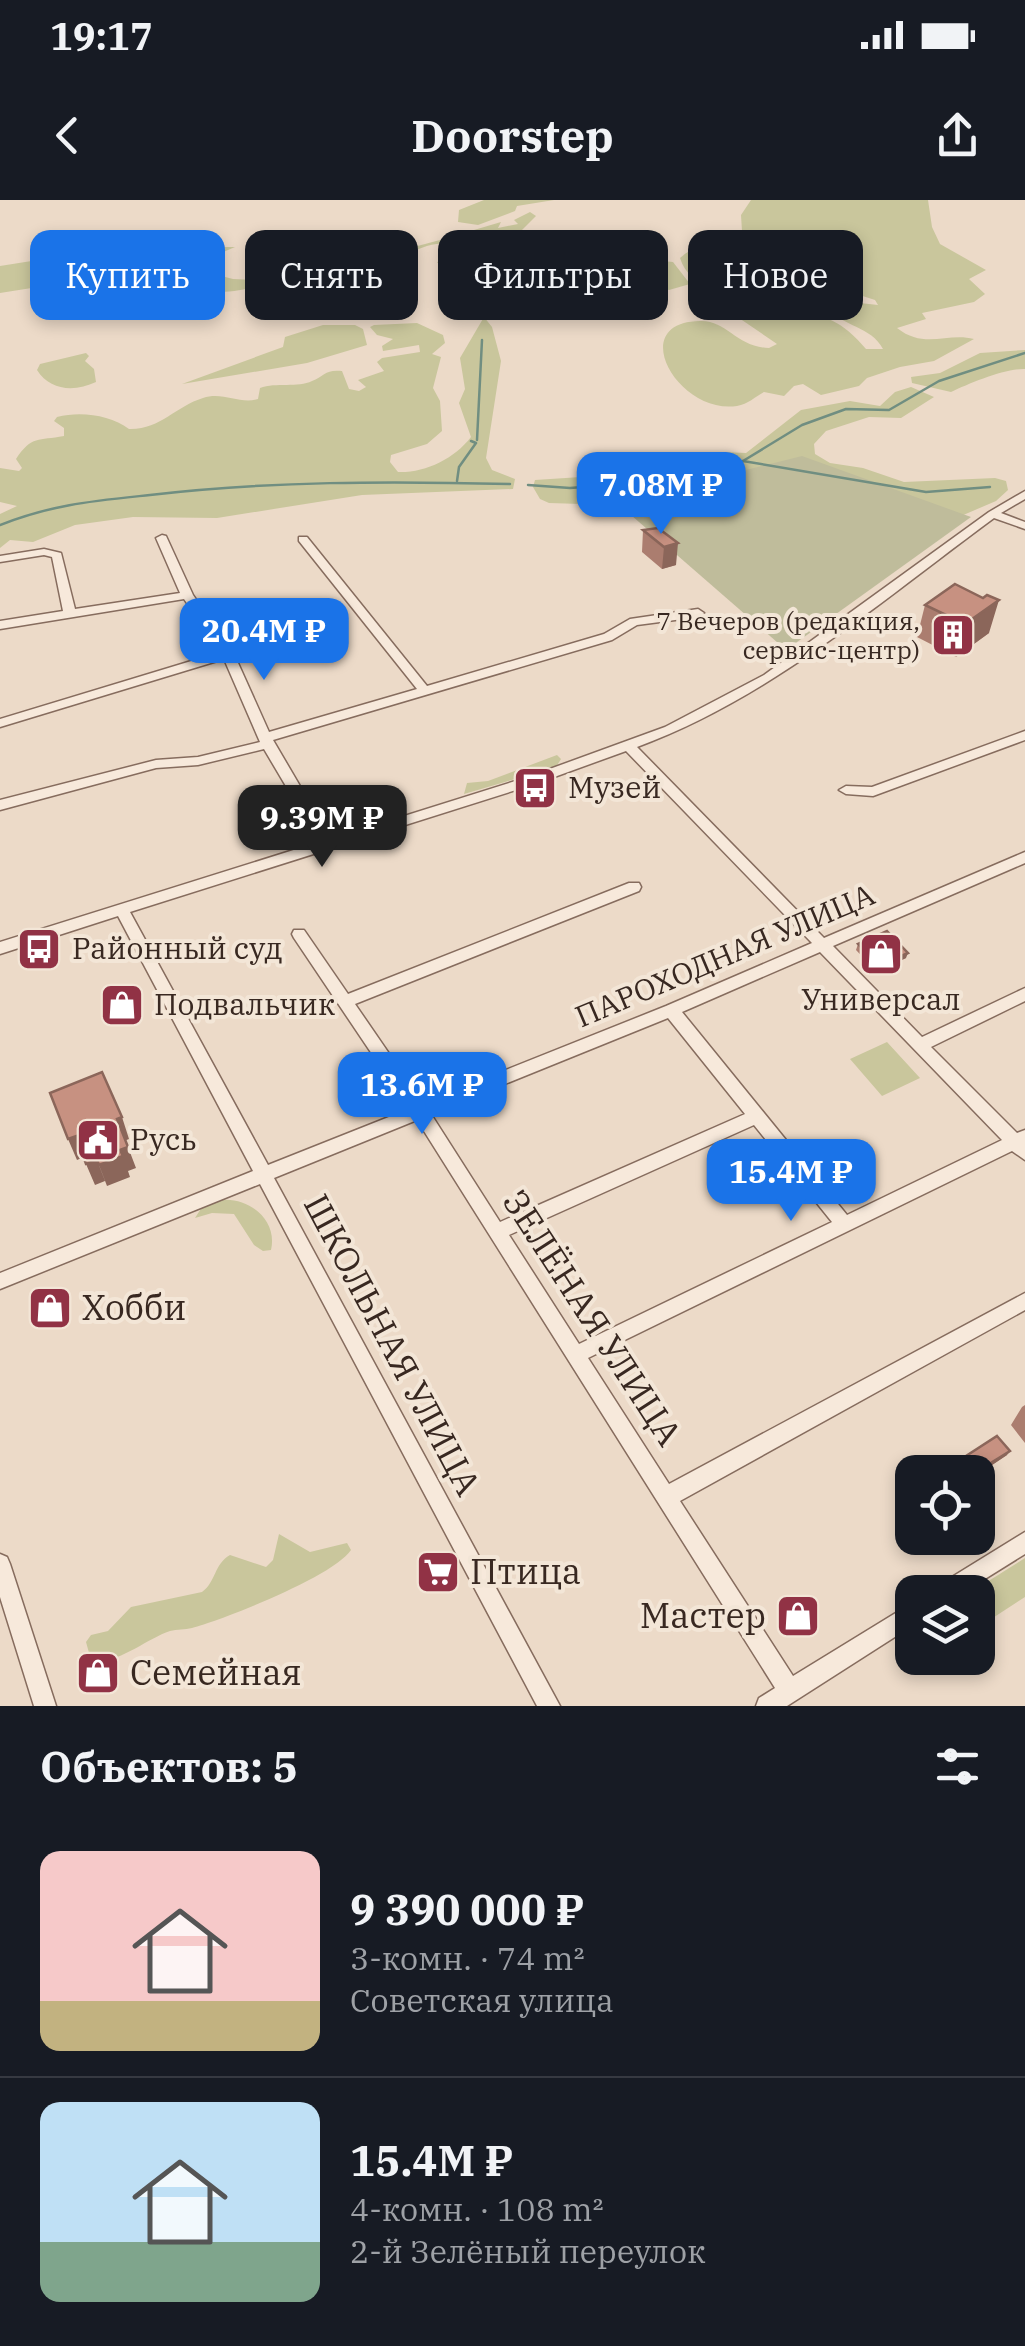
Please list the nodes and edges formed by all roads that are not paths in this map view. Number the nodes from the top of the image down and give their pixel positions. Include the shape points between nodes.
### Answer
1 (1025, 494) edge
2 (993, 514) junction
3 (1025, 526) edge
4 (162, 538) dead end
5 (304, 540) dead end
6 (0, 560) edge
7 (187, 596) junction
8 (698, 613) dead end
9 (70, 615) junction
10 (0, 625) edge
11 (228, 654) junction
12 (424, 690) junction
13 (0, 723) edge
14 (1025, 735) edge
15 (267, 741) junction
16 (629, 746) junction
17 (846, 790) dead end
18 (0, 805) edge
19 (328, 845) junction
20 (1025, 857) edge
21 (634, 887) dead end
22 (121, 909) junction
23 (299, 934) dead end
24 (822, 945) junction
25 (0, 948) edge
26 (1025, 994) edge
27 (347, 1000) junction
28 (671, 1010) junction
29 (920, 1045) junction
30 (421, 1113) junction
31 (757, 1116) junction
32 (1021, 1144) edge
33 (263, 1174) junction
34 (844, 1224) junction
35 (498, 1232) junction
36 (0, 1280) edge
37 (1025, 1302) edge
38 (577, 1354) junction
39 (668, 1496) junction
40 (1025, 1542) edge
41 (0, 1564) edge
42 (973, 1575) edge
43 (895, 1625) edge
44 (790, 1691) junction
45 (46, 1706) edge
46 (549, 1706) edge
47 (767, 1706) edge

1 - 2 street
2 - 3 street
2 - 16 street via 768,678
4 - 7 street
5 - 12 street
6 - 9 street via 58,555
7 - 9 street
7 - 11 street
8 - 12 street via 634,622 608,637
9 - 10 street
11 - 13 street
11 - 15 street
12 - 15 street
14 - 17 street via 873,792
15 - 18 street
15 - 19 street
16 - 19 street
16 - 24 street
19 - 22 street
20 - 24 street, ПАРОХОДНАЯ УЛИЦА
21 - 27 street
22 - 25 street
22 - 33 street, ШКОЛЬНАЯ УЛИЦА
23 - 27 street, ЗЕЛЁНАЯ УЛИЦА
24 - 28 street, ПАРОХОДНАЯ УЛИЦА
24 - 29 street
26 - 29 street
27 - 30 street, ЗЕЛЁНАЯ УЛИЦА
28 - 30 street, ПАРОХОДНАЯ УЛИЦА
28 - 31 street
29 - 32 street
30 - 33 street, ПАРОХОДНАЯ УЛИЦА
30 - 35 street, ЗЕЛЁНАЯ УЛИЦА
31 - 34 street
31 - 35 street
32 - 34 street
33 - 36 street, ПАРОХОДНАЯ УЛИЦА
33 - 46 street, ШКОЛЬНАЯ УЛИЦА
34 - 38 street
35 - 38 street, ЗЕЛЁНАЯ УЛИЦА
37 - 39 street
38 - 39 street, ЗЕЛЁНАЯ УЛИЦА
39 - 44 street, ЗЕЛЁНАЯ УЛИЦА
40 - 42 street
41 - 45 street
43 - 44 street
44 - 47 street

